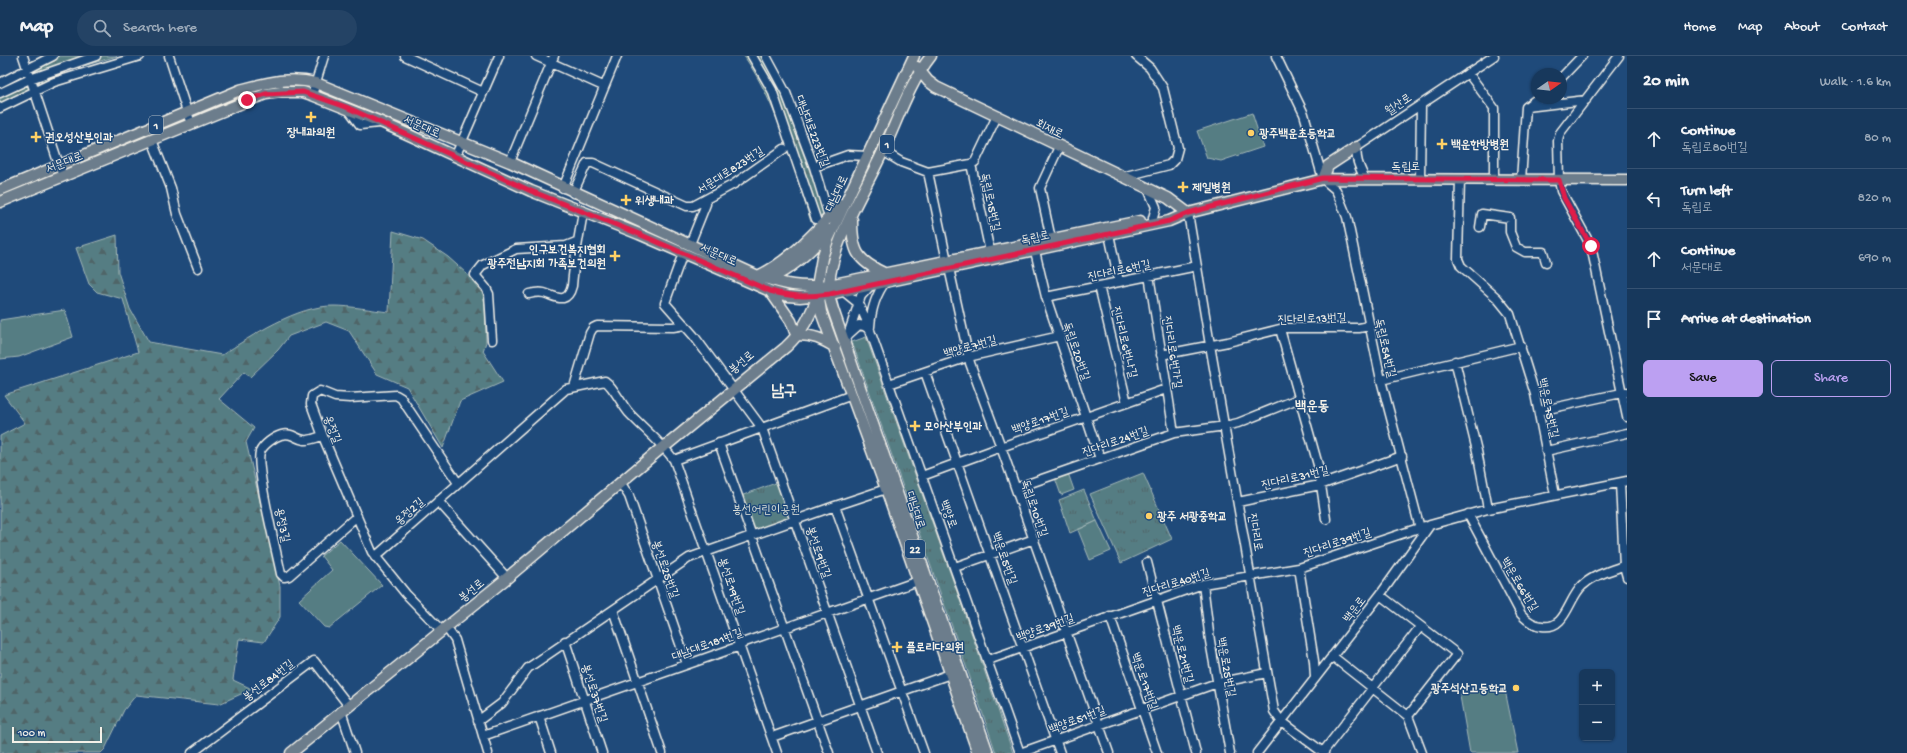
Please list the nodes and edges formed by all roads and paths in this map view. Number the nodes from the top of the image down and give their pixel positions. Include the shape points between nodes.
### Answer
1 (23, 56) edge
2 (53, 56) edge
3 (96, 56) edge
4 (140, 56) edge
5 (169, 56) edge
6 (324, 56) edge
7 (405, 56) edge
8 (499, 56) edge
9 (536, 56) edge
10 (617, 56) edge
11 (752, 56) edge
12 (766, 56) edge
13 (931, 56) edge
14 (1136, 56) edge
15 (1276, 56) edge
16 (1494, 56) edge
17 (1582, 56) edge
18 (1619, 56) edge
19 (912, 57) edge
20 (553, 60) edge
21 (27, 70) junction
22 (919, 71) junction
23 (1567, 72) edge
24 (1468, 73) junction
25 (30, 79) junction
26 (0, 83) edge
27 (316, 83) junction
28 (604, 86) junction
29 (34, 91) junction
30 (483, 92) junction
31 (0, 93) edge
32 (312, 95) junction
33 (1586, 100) junction
34 (1531, 103) edge
35 (1420, 104) junction
36 (1526, 107) junction
37 (0, 108) edge
38 (187, 112) junction
39 (997, 116) junction
40 (191, 124) junction
41 (152, 140) junction
42 (462, 143) junction
43 (1059, 147) junction
44 (1357, 147) junction
45 (784, 149) dead end
46 (883, 151) junction
47 (456, 156) junction
48 (868, 156) junction
49 (510, 162) junction
50 (971, 164) junction
51 (59, 166) junction
52 (814, 167) junction
53 (928, 172) junction
54 (63, 177) junction
55 (1122, 177) junction
56 (1323, 178) junction
57 (1365, 179) junction
58 (1420, 179) junction
59 (1460, 180) junction
60 (1494, 180) junction
61 (1521, 180) junction
62 (1559, 180) junction
63 (1627, 180) edge
64 (562, 188) junction
65 (1148, 189) junction
66 (0, 190) edge
67 (573, 193) junction
68 (705, 201) junction
69 (0, 202) edge
70 (583, 212) junction
71 (1188, 213) junction
72 (852, 216) junction
73 (834, 217) junction
74 (1153, 218) junction
75 (816, 219) dead end
76 (1480, 228) dead end
77 (1109, 234) junction
78 (1051, 239) junction
79 (576, 242) junction
80 (690, 244) junction
81 (1035, 251) junction
82 (990, 252) junction
83 (683, 253) junction
84 (1546, 262) dead end
85 (948, 264) junction
86 (1197, 266) junction
87 (198, 268) dead end
88 (1149, 275) junction
89 (886, 277) junction
90 (763, 278) junction
91 (1119, 282) junction
92 (872, 284) junction
93 (1099, 286) junction
94 (829, 290) junction
95 (843, 290) junction
96 (770, 291) junction
97 (816, 293) junction
98 (529, 294) dead end
99 (1046, 297) junction
100 (859, 304) junction
101 (685, 325) junction
102 (1369, 326) junction
103 (1280, 329) junction
104 (870, 330) junction
105 (796, 334) junction
106 (1060, 336) junction
107 (492, 340) dead end
108 (846, 340) junction
109 (1210, 345) junction
110 (1521, 346) junction
111 (835, 347) junction
112 (1161, 355) junction
113 (968, 357) junction
114 (1455, 361) junction
115 (925, 372) junction
116 (1381, 380) junction
117 (888, 384) junction
118 (574, 387) junction
119 (734, 388) junction
120 (1166, 389) junction
121 (1624, 393) edge
122 (852, 395) junction
123 (1300, 398) junction
124 (1127, 403) junction
125 (1539, 411) junction
126 (1087, 417) junction
127 (1627, 417) edge
128 (1225, 426) junction
129 (762, 428) junction
130 (1174, 433) junction
131 (1627, 433) edge
132 (323, 436) junction
133 (719, 443) junction
134 (664, 446) junction
135 (1001, 447) junction
136 (1546, 452) junction
137 (1402, 456) junction
138 (1100, 459) junction
139 (674, 460) junction
140 (958, 463) junction
141 (922, 476) junction
142 (620, 482) junction
143 (1624, 482) edge
144 (458, 483) junction
145 (1320, 485) junction
146 (1016, 488) junction
147 (886, 489) junction
148 (1555, 495) junction
149 (438, 501) junction
150 (1238, 502) junction
151 (835, 506) junction
152 (1488, 509) junction
153 (1468, 514) junction
154 (357, 516) junction
155 (1326, 519) dead end
156 (795, 520) junction
157 (1422, 532) junction
158 (752, 535) junction
159 (1034, 539) junction
160 (707, 551) junction
161 (991, 555) junction
162 (375, 557) junction
163 (1147, 562) dead end
164 (1625, 565) edge
165 (955, 568) junction
166 (1299, 568) junction
167 (1251, 575) junction
168 (1627, 577) edge
169 (507, 578) junction
170 (658, 580) junction
171 (918, 581) junction
172 (1203, 584) junction
173 (1380, 594) junction
174 (868, 599) junction
175 (1157, 600) junction
176 (613, 610) junction
177 (828, 613) junction
178 (1110, 616) junction
179 (1420, 626) junction
180 (785, 628) junction
181 (444, 629) junction
182 (1066, 632) junction
183 (565, 641) junction
184 (740, 646) junction
185 (1022, 648) junction
186 (1332, 656) junction
187 (988, 660) junction
188 (687, 664) junction
189 (955, 673) junction
190 (1266, 673) junction
191 (1315, 677) junction
192 (638, 681) junction
193 (1217, 683) junction
194 (1372, 688) junction
195 (902, 692) junction
196 (1181, 695) junction
197 (584, 700) junction
198 (861, 706) junction
199 (1142, 708) junction
200 (345, 709) junction
201 (539, 716) junction
202 (1408, 716) junction
203 (478, 721) junction
204 (818, 721) junction
205 (1281, 721) junction
206 (1099, 724) junction
207 (483, 736) junction
208 (772, 737) junction
209 (1055, 740) junction
210 (192, 753) edge
211 (291, 753) edge
212 (355, 753) edge
213 (488, 753) edge
214 (551, 753) edge
215 (602, 753) edge
216 (662, 753) edge
217 (777, 753) edge
218 (829, 753) edge
219 (877, 753) edge
220 (924, 753) edge
221 (978, 753) edge
222 (988, 753) edge
223 (1020, 753) edge
224 (1060, 753) edge
225 (1109, 753) edge
226 (1157, 753) edge
227 (1196, 753) edge
228 (1230, 753) edge
229 (1257, 753) edge
230 (1323, 753) edge
231 (1422, 753) edge

1 - 21 street
2 - 21 street
3 - 25 street
4 - 29 street
5 - 38 street
6 - 27 street
7 - 30 street
8 - 30 street
9 - 20 street
10 - 28 street
11 - 75 street via 772,90
12 - 52 street, 대남대로223번길 via 784,88
13 - 22 main road, 대남대로 / 1
14 - 55 street via 1150,68 1163,88 1178,148 1175,159 1169,165
15 - 56 street via 1304,114
16 - 24 street, 월산로
17 - 23 street
18 - 33 street
19 - 22 main road, 회재로
19 - 48 main road, 대남대로 / 1
20 - 28 street via 569,71
20 - 49 street
21 - 25 street
21 - 26 street
22 - 39 main road, 회재로 via 936,87
22 - 46 main road, 대남대로 / 1
24 - 35 street, 월산로
24 - 60 street via 1494,108
25 - 29 street
25 - 31 street
27 - 32 street
27 - 38 main road, 서문대로 / 1 via 289,79 264,83
27 - 42 main road, 서문대로 / 1
28 - 64 street
29 - 37 street
29 - 51 street
30 - 42 street
32 - 40 main road, 서문대로 / 1 via 303,92 266,94
32 - 47 main road, 서문대로 / 1 via 346,107
33 - 36 street
33 - 62 street via 1560,133
34 - 36 street
35 - 44 street, 월산로
35 - 58 street
36 - 61 street
38 - 40 street
38 - 51 main road, 서문대로 / 1
39 - 43 main road, 회재로
39 - 50 street, 독립로15번길
40 - 41 main road, 서문대로 / 1
41 - 54 main road, 서문대로 / 1
41 - 87 street
42 - 47 street
42 - 49 main road, 서문대로 / 1
43 - 55 main road, 회재로
43 - 78 street via 1040,188
44 - 56 main road, 월산로 via 1328,166
44 - 57 street via 1358,166
45 - 68 street, 서문대로823번길
46 - 53 street via 901,162
46 - 72 main road, 대남대로 / 1
47 - 70 main road, 서문대로 / 1
48 - 52 street via 848,155
48 - 73 main road, 대남대로 / 1 via 848,199
49 - 64 main road, 서문대로 / 1
50 - 53 street
50 - 82 street, 독립로15번길
51 - 54 street
51 - 66 main road, 서문대로 / 1
52 - 73 street, 대남대로223번길
53 - 85 street
54 - 69 main road, 서문대로 / 1
55 - 65 main road, 회재로
56 - 57 main road, 독립로
56 - 71 main road, 독립로
56 - 102 street, 독립로54번길 via 1336,190 1347,218
57 - 58 main road, 독립로
58 - 59 main road, 독립로
59 - 60 main road, 독립로
59 - 110 street, 백운로75번길 via 1458,259 1461,266 1504,305 1510,314
60 - 61 main road, 독립로
61 - 62 main road, 독립로
62 - 63 main road, 독립로
62 - 121 street via 1564,198 1591,246
64 - 67 main road, 서문대로 / 1
65 - 71 main road, 회재로 via 1168,198
65 - 74 street via 1156,207
67 - 68 street, 서문대로823번길 via 587,163 593,163 686,206
67 - 80 main road, 서문대로 / 1
68 - 80 street
70 - 79 street
70 - 83 main road, 서문대로 / 1
71 - 74 main road, 독립로
71 - 77 main road, 독립로 via 1169,221
71 - 86 street, 진다리로
72 - 89 main road via 852,239 859,255 869,266
72 - 94 main road, 대남대로 / 1 via 832,262
73 - 90 main road via 821,240 798,262 778,276
73 - 97 main road, 대남대로
74 - 78 main road, 독립로
76 - 84 street via 1482,214 1510,218 1510,232 1516,247 1525,252 1543,252
77 - 81 main road, 독립로
77 - 91 street
78 - 82 main road, 독립로
79 - 98 street via 572,286 569,292 558,299 545,293
79 - 107 street via 566,246 516,249 479,268 475,275 486,288 491,301
80 - 90 main road, 서문대로 / 1
81 - 85 main road, 독립로
81 - 99 street, 독립로20번길
82 - 85 main road, 독립로
83 - 96 main road, 서문대로 / 1
83 - 101 street, 봉선로9번길 via 665,303
85 - 89 main road, 독립로
85 - 113 street, 독립로10번길
86 - 88 street, 진다리로6번길
86 - 109 street, 진다리로
88 - 91 street, 진다리로6번길
88 - 112 street, 진다리로6번가길
89 - 92 main road, 독립로
89 - 94 main road, 독립로
89 - 104 street via 878,293
90 - 97 main road, 서문대로 / 1
91 - 93 street, 진다리로6번길
92 - 95 main road, 독립로
92 - 100 street via 866,289
93 - 99 street, 진다리로6번길
93 - 124 street, 진다리로6번나길
94 - 95 main road, 독립로
94 - 97 main road, 서문대로 / 1
94 - 108 main road, 대남대로 / 22
95 - 100 street, 백양로
96 - 97 main road, 서문대로 / 1 via 788,296
96 - 105 main road via 791,321
97 - 105 main road, 봉선로
97 - 111 main road, 대남대로
99 - 106 street, 독립로20번길
100 - 104 street, 백양로
100 - 108 street
101 - 118 street via 593,328
101 - 119 street, 봉선로9번길
102 - 103 street, 진다리로13번길
102 - 116 street, 독립로54번길
103 - 109 street, 진다리로13번길
103 - 123 street
104 - 108 street via 859,325
104 - 117 street, 백양로
105 - 111 main road via 810,335
105 - 119 main road, 봉선로
106 - 113 street, 백양로7번길
106 - 126 street, 독립로20번길
108 - 111 main road via 840,337 835,339
108 - 189 main road, 대남대로 / 22
109 - 112 street
109 - 128 street, 진다리로
110 - 114 street
110 - 125 street, 백운로75번길
111 - 122 main road, 대남대로 / 22
112 - 120 street, 진다리로6번가길
113 - 115 street, 백양로7번길
113 - 135 street, 독립로10번길
114 - 116 street
114 - 152 street
115 - 117 street, 백양로7번길
115 - 140 street, 백운로5번길
116 - 137 street, 독립로54번길
117 - 141 street, 백양로
118 - 134 street, 봉선로19번길 via 605,381 610,384 629,413
118 - 144 street, 옹정2길 via 566,389
119 - 129 street, 봉선로9번길
119 - 134 main road, 봉선로
120 - 124 street, 백양로17번길
120 - 130 street, 진다리로6번가길
121 - 125 street
121 - 127 street
122 - 129 street
122 - 147 main road, 대남대로 / 22
123 - 128 street, 진다리로24번길
123 - 145 street via 1318,465
124 - 126 street, 백양로17번길
125 - 136 street, 백운로75번길
126 - 135 street, 백양로17번길
126 - 138 street, 독립로20번길
128 - 130 street, 진다리로24번길
128 - 150 street, 진다리로
129 - 133 street
129 - 156 street, 봉선로9번길
130 - 138 street, 진다리로24번길
131 - 136 street
132 - 144 street, 옹정길 via 311,404 312,396 316,392 324,391 335,397 350,398 396,395 401,398
132 - 154 street, 옹정길
132 - 154 street, 용정3길 via 305,440 288,434 280,435 265,445 260,452 260,467 281,574 284,577 289,576
133 - 139 street
133 - 158 street
134 - 139 street, 봉선로19번길
134 - 142 main road, 봉선로
135 - 140 street, 백양로17번길
135 - 146 street, 독립로10번길
136 - 148 street, 백운로75번길
137 - 145 street, 진다리로31번길
137 - 157 street, 독립로54번길
138 - 146 street, 진다리로24번길
139 - 160 street, 봉선로19번길
140 - 141 street, 백양로17번길
140 - 161 street, 백운로5번길
141 - 165 street, 백양로
142 - 169 main road, 봉선로
142 - 170 street, 봉선로25번길 via 628,496
143 - 148 street
143 - 164 street
144 - 149 street, 옹정2길
145 - 150 street, 진다리로31번길
145 - 155 street
146 - 159 street, 독립로10번길
147 - 151 street
147 - 171 main road, 대남대로 / 22
148 - 152 street
149 - 162 street, 옹정2길
149 - 169 street
150 - 167 street, 진다리로
151 - 156 street
151 - 174 street
152 - 153 street
153 - 157 street, 진다리로39번길 via 1430,525
153 - 164 street, 백운로66번길 via 1521,614 1535,625 1549,627 1558,623 1584,584
154 - 162 street, 옹정길
156 - 158 street
156 - 177 street, 봉선로9번길
157 - 166 street, 진다리로39번길
157 - 173 street, 백운로
158 - 160 street
158 - 180 street
159 - 161 street
159 - 182 street, 독립로10번길
160 - 170 street via 689,558
160 - 184 street, 봉선로19번길
161 - 165 street
161 - 185 street, 백운로5번길
162 - 181 street, 옹정길 via 406,594
163 - 175 street, 백운로21번길
164 - 168 street
165 - 187 street, 백양로
166 - 167 street, 진다리로39번길
166 - 191 street
167 - 172 street, 진다리로40번길
167 - 190 street, 진다리로
169 - 181 main road, 봉선로
170 - 176 street
170 - 188 street, 봉선로25번길
171 - 174 street, 대남대로181번길
171 - 189 main road, 대남대로 / 22
172 - 175 street, 진다리로40번길
172 - 193 street, 백운로25번길
173 - 179 street
173 - 186 street, 백운로
174 - 177 street, 대남대로181번길
174 - 195 street
175 - 178 street, 진다리로40번길
175 - 196 street, 백운로21번길
176 - 183 street
176 - 192 street
177 - 180 street, 대남대로181번길
177 - 198 street, 봉선로9번길
178 - 182 street, 백양로39번길
178 - 199 street, 백운로17번길
179 - 194 street
179 - 202 street via 1457,654
180 - 184 street, 대남대로181번길
180 - 204 street
181 - 200 main road, 봉선로
181 - 203 street, 옹정길 via 455,640
182 - 185 street, 백양로39번길
182 - 206 street, 독립로10번길
183 - 197 street, 봉선로37번길
183 - 203 street via 528,668 502,703
184 - 188 street, 대남대로181번길
184 - 208 street, 봉선로19번길
185 - 187 street, 백양로39번길
185 - 209 street, 백운로5번길
186 - 191 street, 백운로
186 - 194 street
187 - 223 street, 백양로
188 - 192 street, 대남대로181번길
189 - 195 street
189 - 221 main road, 대남대로 / 22
189 - 222 main road, 대남대로 / 22
190 - 193 street, 백양로51번길
190 - 205 street, 진다리로 via 1274,711
191 - 205 street, 백운로
192 - 197 street, 대남대로181번길
192 - 216 street
193 - 196 street, 백양로51번길
193 - 228 street, 백운로25번길
194 - 202 street
194 - 230 street
195 - 198 street
195 - 220 street
196 - 199 street, 백양로51번길
196 - 227 street, 백운로21번길
197 - 201 street, 대남대로181번길
197 - 215 street, 봉선로37번길
198 - 204 street
198 - 219 street, 봉선로9번길
199 - 206 street, 백양로51번길
199 - 226 street, 백운로17번길
200 - 210 street, 봉선로84번길 via 314,661
200 - 211 main road, 봉선로
200 - 212 street
201 - 207 street, 대남대로181번길
201 - 214 street
202 - 231 street
203 - 207 street, 옹정길
204 - 208 street
204 - 218 street
205 - 229 street, 백운로
205 - 230 street
206 - 209 street, 백양로51번길
206 - 225 street, 독립로10번길
207 - 213 street, 옹정길
208 - 217 street, 봉선로19번길
209 - 223 street, 백양로51번길
209 - 224 street, 백운로5번길

